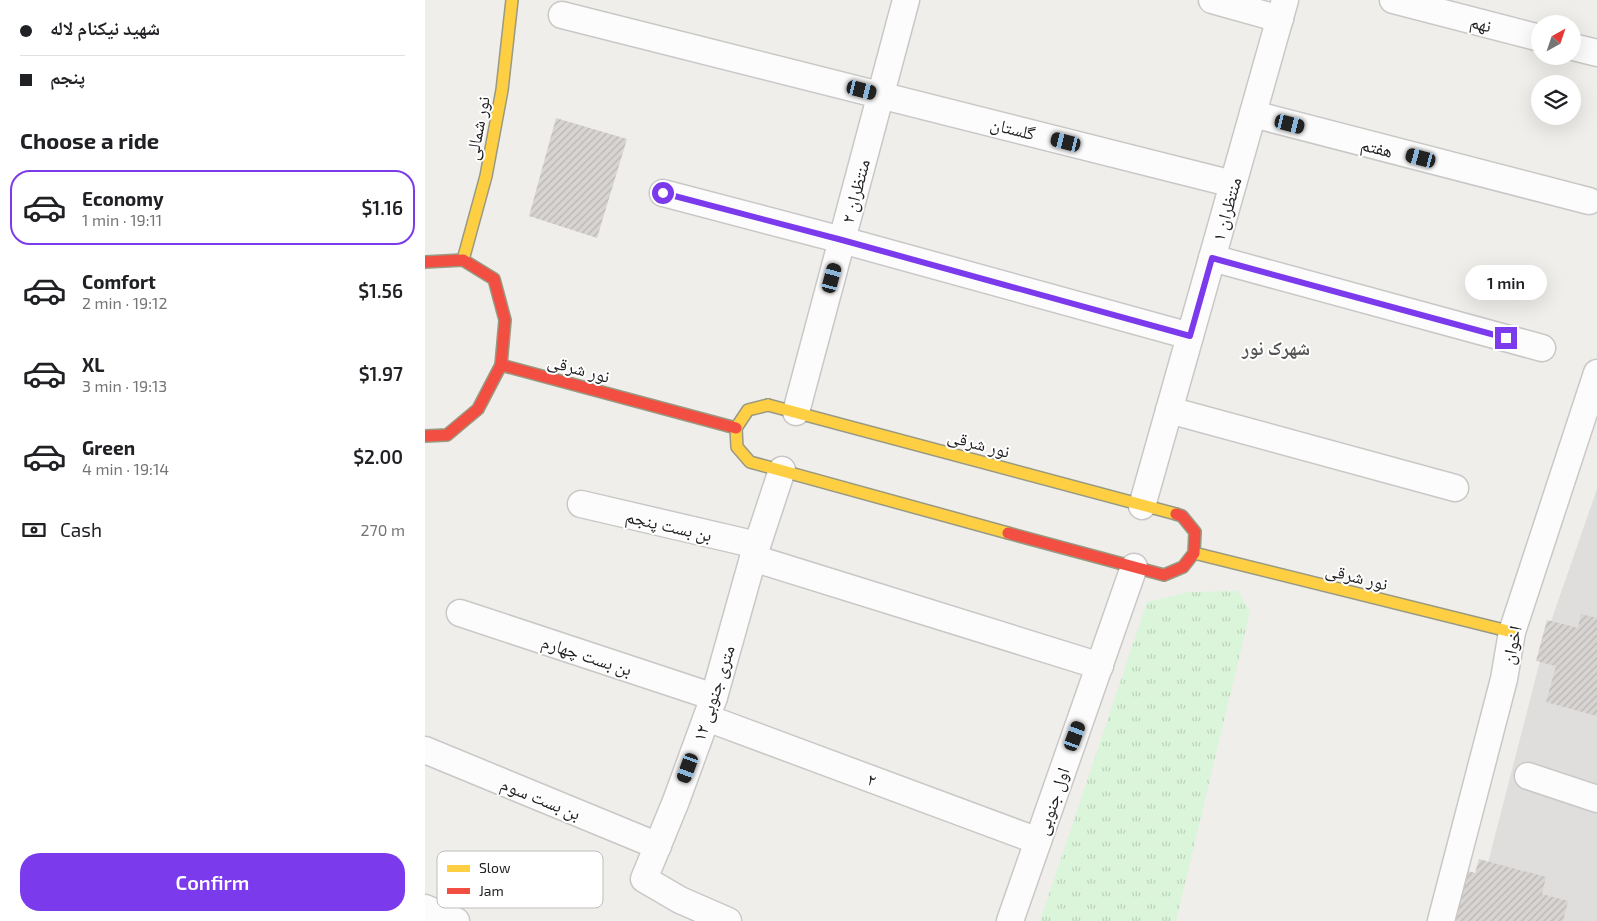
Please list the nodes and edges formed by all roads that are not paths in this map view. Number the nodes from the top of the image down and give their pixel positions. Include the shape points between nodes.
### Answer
1 (513, 0) edge
2 (906, 0) edge
3 (1212, 0) edge
4 (1393, 0) edge
5 (1283, 10) edge
6 (562, 15) dead end
7 (1531, 36) edge
8 (1581, 49) edge
9 (1597, 53) edge
10 (881, 95) junction
11 (1253, 114) junction
12 (1233, 184) junction
13 (663, 193) dead end
14 (1589, 201) dead end
15 (842, 240) junction
16 (1212, 258) junction
17 (463, 260) junction
18 (425, 262) edge
19 (1190, 336) junction
20 (1543, 348) dead end
21 (501, 365) junction
22 (1597, 375) edge
23 (1169, 410) junction
24 (796, 412) junction
25 (736, 428) junction
26 (425, 436) edge
27 (782, 470) junction
28 (1455, 488) dead end
29 (581, 504) dead end
30 (1142, 506) junction
31 (755, 551) junction
32 (1194, 553) junction
33 (1134, 567) junction
34 (460, 613) dead end
35 (1512, 632) junction
36 (1100, 666) junction
37 (710, 707) junction
38 (425, 750) edge
39 (1528, 776) dead end
40 (1597, 798) edge
41 (1038, 841) junction
42 (658, 846) junction
43 (425, 908) edge
44 (456, 921) edge
45 (728, 921) edge
46 (1010, 921) edge
47 (1441, 921) edge

1 - 17 street, نور شمالی via 503,90 486,176
2 - 10 street, منتظران ۲
3 - 5 street
4 - 7 street, نهم
5 - 11 street, منتظران ۱
6 - 10 street, گلستان
8 - 9 street
10 - 12 street, گلستان
10 - 15 street, منتظران ۲
11 - 12 street, منتظران ۱
11 - 14 street, هفتم
12 - 16 street, منتظران ۱
13 - 15 street
15 - 19 street
15 - 24 street, منتظران ۲
16 - 19 street, منتظران ۱
16 - 20 street
17 - 18 street
17 - 21 street via 494,279 505,320
19 - 23 street, منتظران ۱
21 - 25 street, نور شرقی
21 - 26 street via 478,409 447,434
22 - 35 street, اخوان
23 - 28 street
23 - 30 street, منتظران ۱
24 - 25 street, نور شرقی via 768,405 747,410
24 - 30 street, نور شرقی
25 - 27 street via 737,447 750,462
27 - 31 street, ۱۲ متری جنوبی
27 - 33 street
29 - 31 street, بن بست پنجم
30 - 32 street, نور شرقی via 1182,516 1195,532
31 - 36 street, بن بست پنجم
31 - 37 street, ۱۲ متری جنوبی
32 - 33 street via 1183,567 1165,576
32 - 35 street, نور شرقی
33 - 36 street, اول جنوبی
34 - 37 street, بن بست چهارم
35 - 47 street, اخوان
36 - 41 street, اول جنوبی
37 - 41 street, ۲
37 - 42 street, ۱۲ متری جنوبی
38 - 42 street, بن بست سوم
39 - 40 street
41 - 46 street, اول جنوبی
42 - 45 street, ۱۲ متری جنوبی via 644,879 680,900
43 - 44 street

